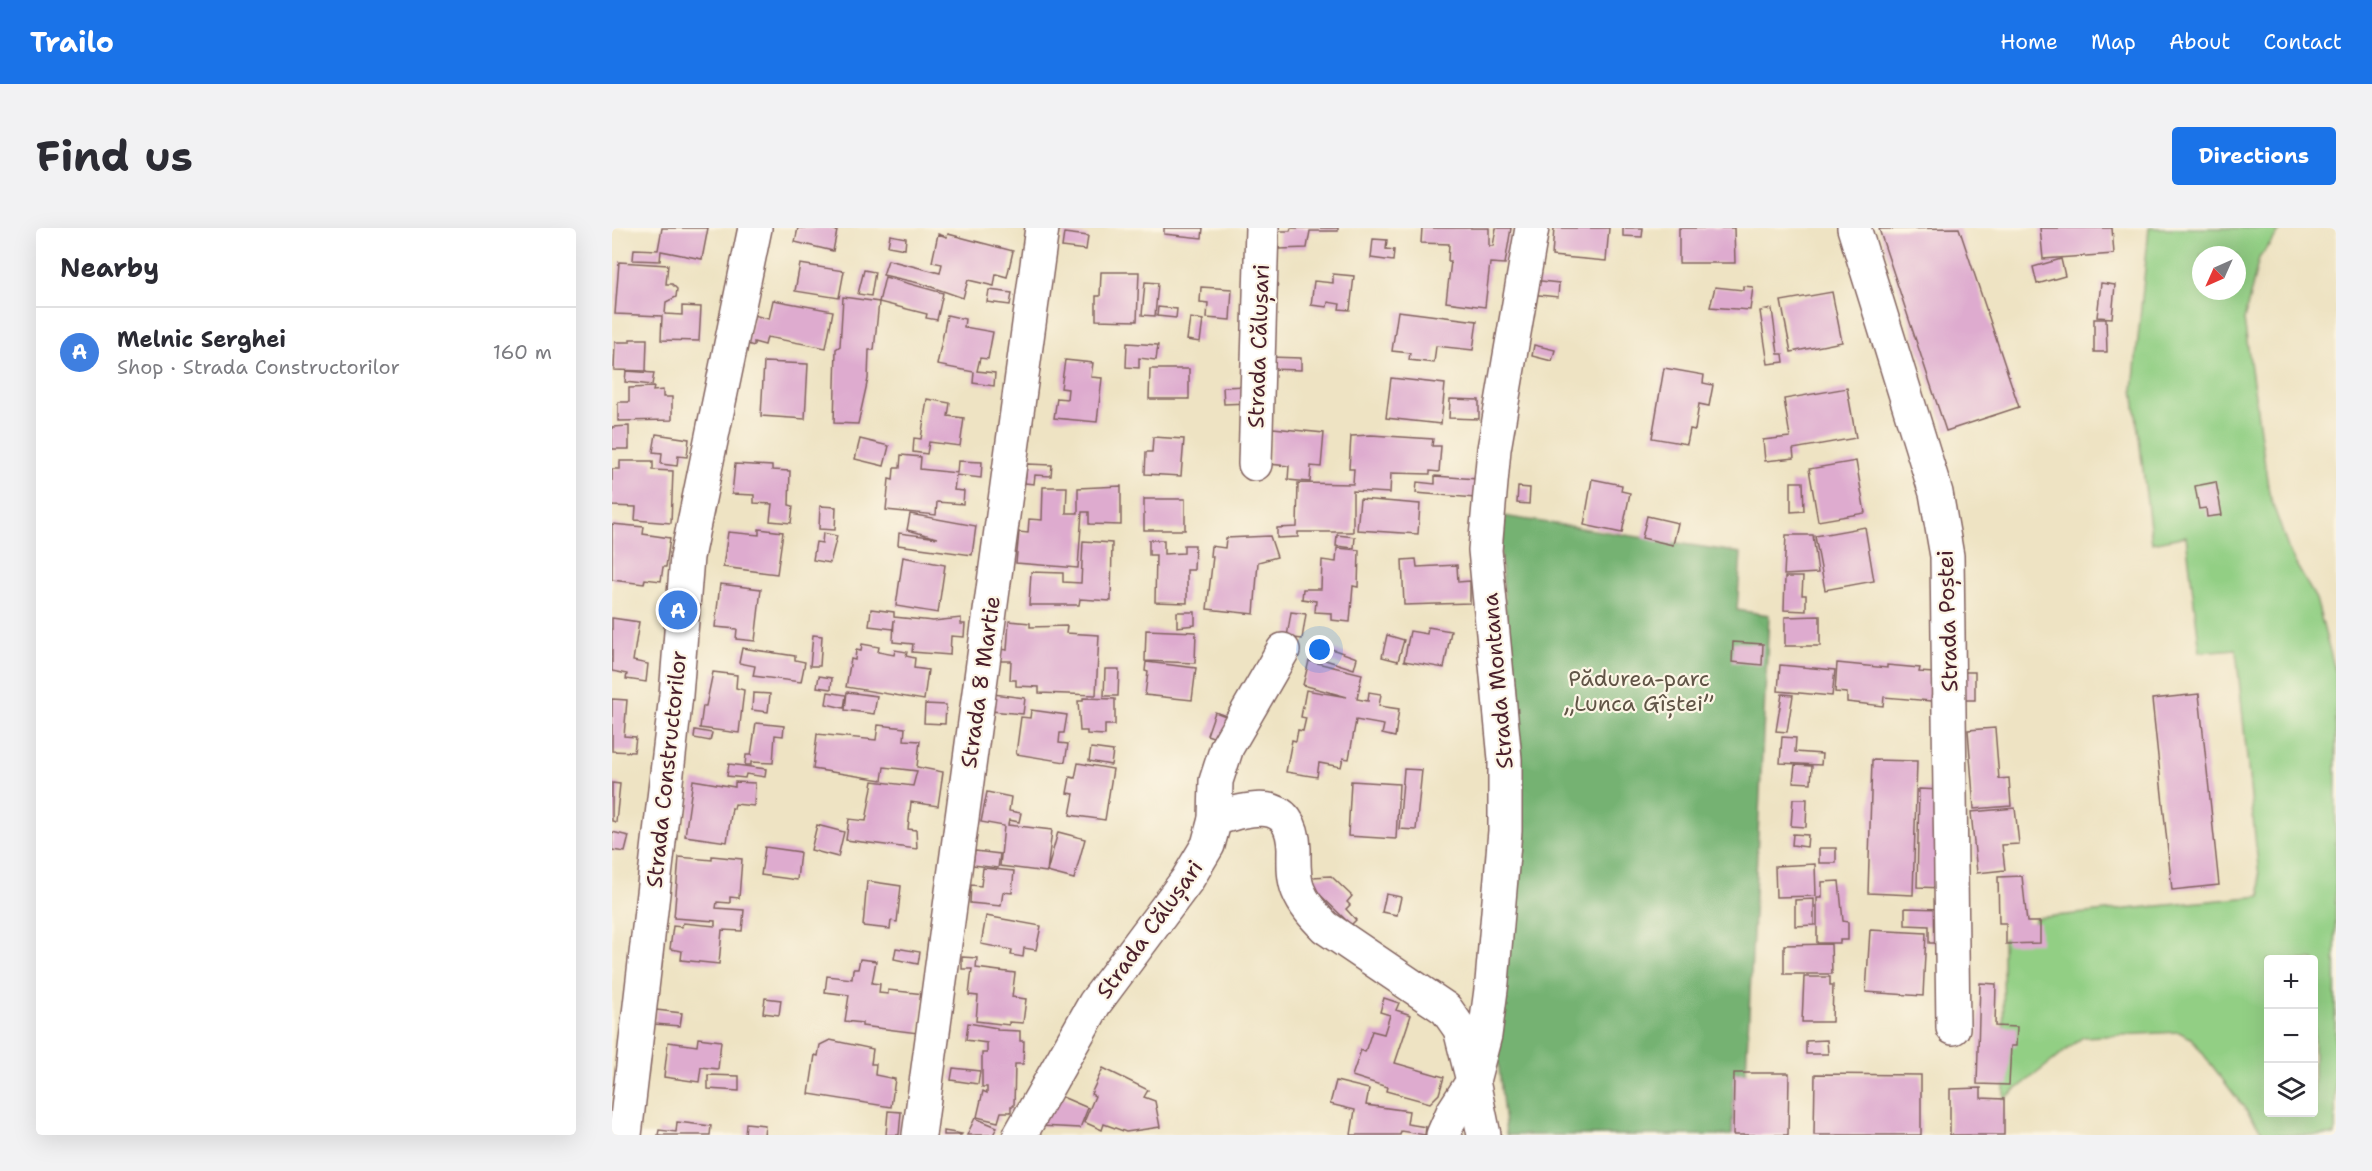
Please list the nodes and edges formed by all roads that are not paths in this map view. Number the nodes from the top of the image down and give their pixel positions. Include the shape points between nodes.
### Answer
1 (755, 228) edge
2 (1042, 228) edge
3 (1262, 228) edge
4 (1532, 228) edge
5 (1854, 228) edge
6 (1255, 464) dead end
7 (1283, 650) dead end
8 (1215, 819) junction
9 (1953, 1028) dead end
10 (1473, 1081) junction
11 (625, 1135) edge
12 (919, 1135) edge
13 (1020, 1135) edge
14 (1443, 1135) edge
15 (1484, 1135) edge

1 - 11 street, Strada Constructorilor via 687,557 676,695
2 - 12 street, Strada 8 Martie
3 - 6 street, Strada Călușari
4 - 10 street, Strada Montana via 1488,496 1485,550 1505,759 1505,831 1491,993
5 - 9 street, Strada Poștei via 1936,493 1947,556
7 - 8 street, Strada Călușari via 1227,747 1216,781
8 - 10 street via 1252,807 1270,809 1282,817 1292,830 1298,890 1311,912 1325,927 1446,1009 1460,1029
8 - 13 street, Strada Călușari via 1208,845 1192,872 1095,1003
10 - 14 street
10 - 15 street, Strada Montana

